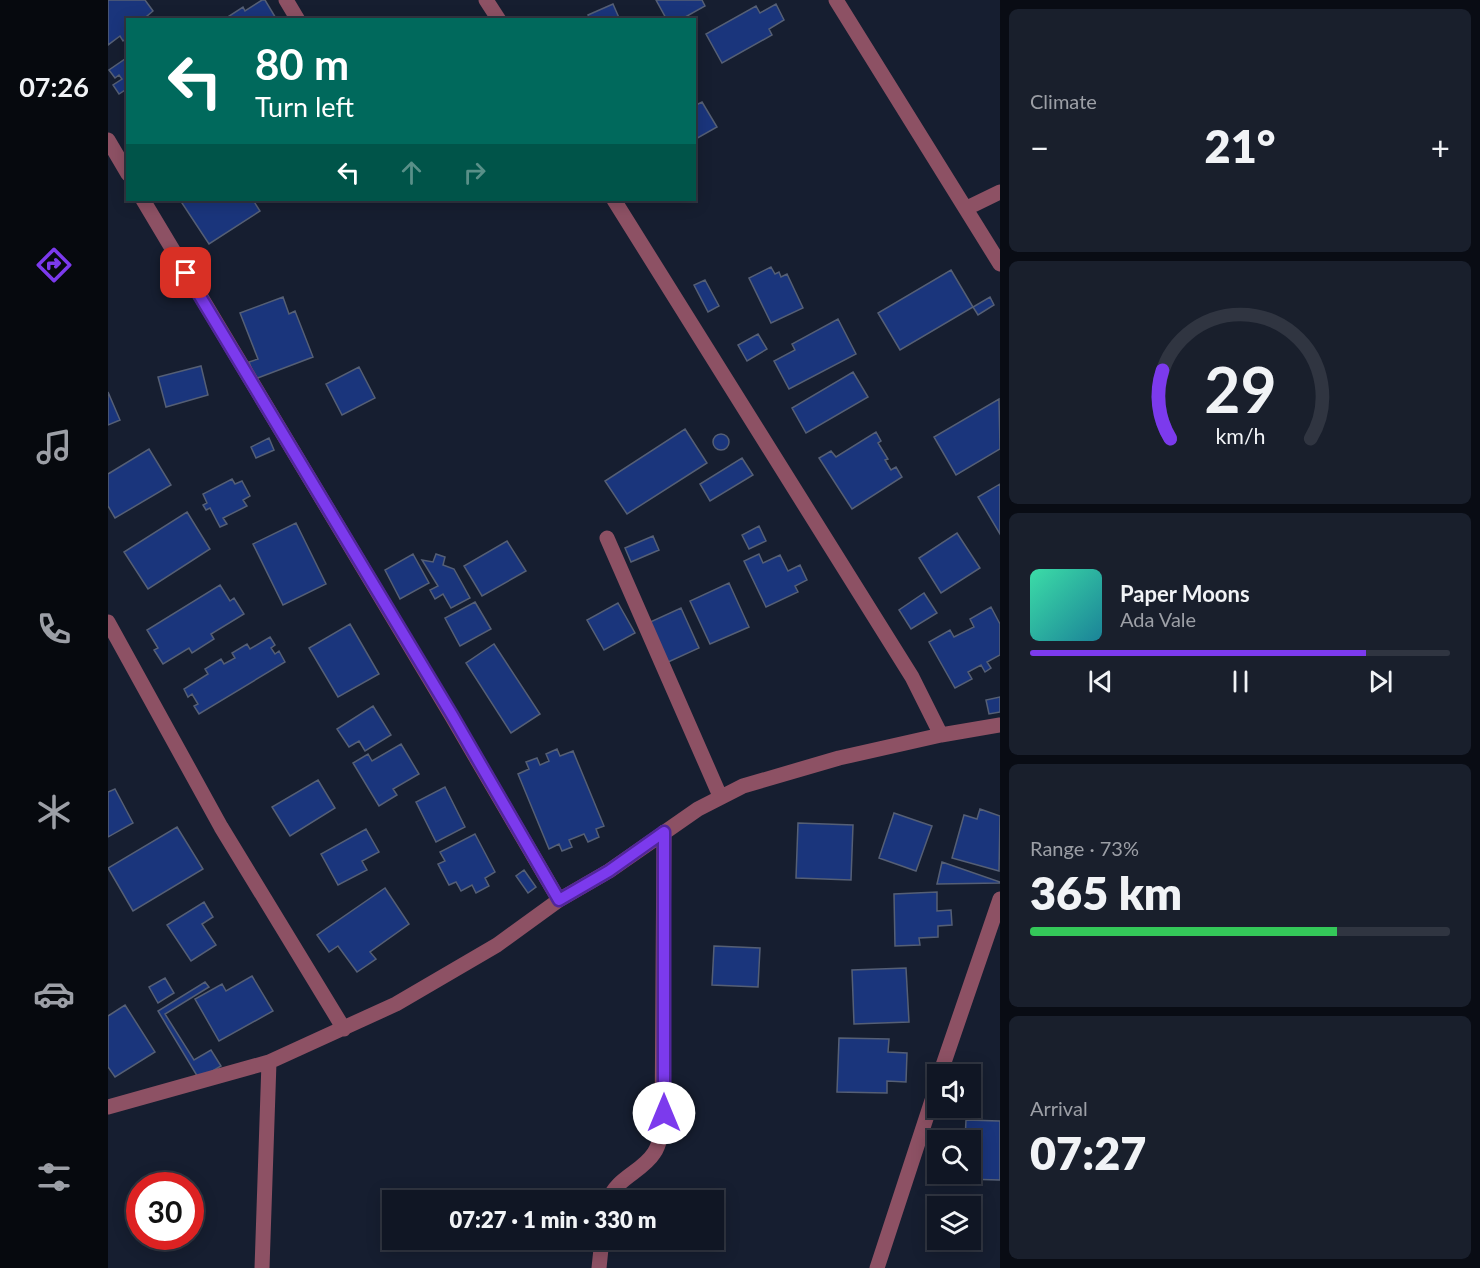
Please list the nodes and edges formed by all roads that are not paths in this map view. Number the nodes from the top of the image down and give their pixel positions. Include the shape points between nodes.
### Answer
1 (286, 0) edge
2 (486, 0) edge
3 (837, 0) edge
4 (297, 18) edge
5 (498, 18) edge
6 (108, 140) edge
7 (126, 171) edge
8 (1000, 192) edge
9 (144, 201) edge
10 (615, 201) edge
11 (967, 208) junction
12 (1000, 264) edge
13 (607, 538) dead end
14 (108, 622) edge
15 (1000, 725) edge
16 (941, 735) junction
17 (720, 796) junction
18 (664, 832) junction
19 (1000, 899) edge
20 (559, 900) junction
21 (344, 1029) junction
22 (269, 1062) junction
23 (943, 1064) edge
24 (108, 1107) edge
25 (927, 1116) edge
26 (615, 1190) edge
27 (601, 1250) edge
28 (262, 1268) edge
29 (599, 1268) edge
30 (877, 1268) edge

1 - 4 street
2 - 5 street
3 - 11 street
6 - 7 street
8 - 11 street
9 - 20 street
10 - 16 street via 912,677
11 - 12 street
13 - 17 street
14 - 21 street via 222,827
15 - 16 street
16 - 17 street via 777,774
17 - 18 street
18 - 20 street
18 - 26 street via 662,1131 654,1153
19 - 23 street
20 - 21 street via 480,956
21 - 22 street
22 - 24 street
22 - 28 street
25 - 30 street
27 - 29 street

